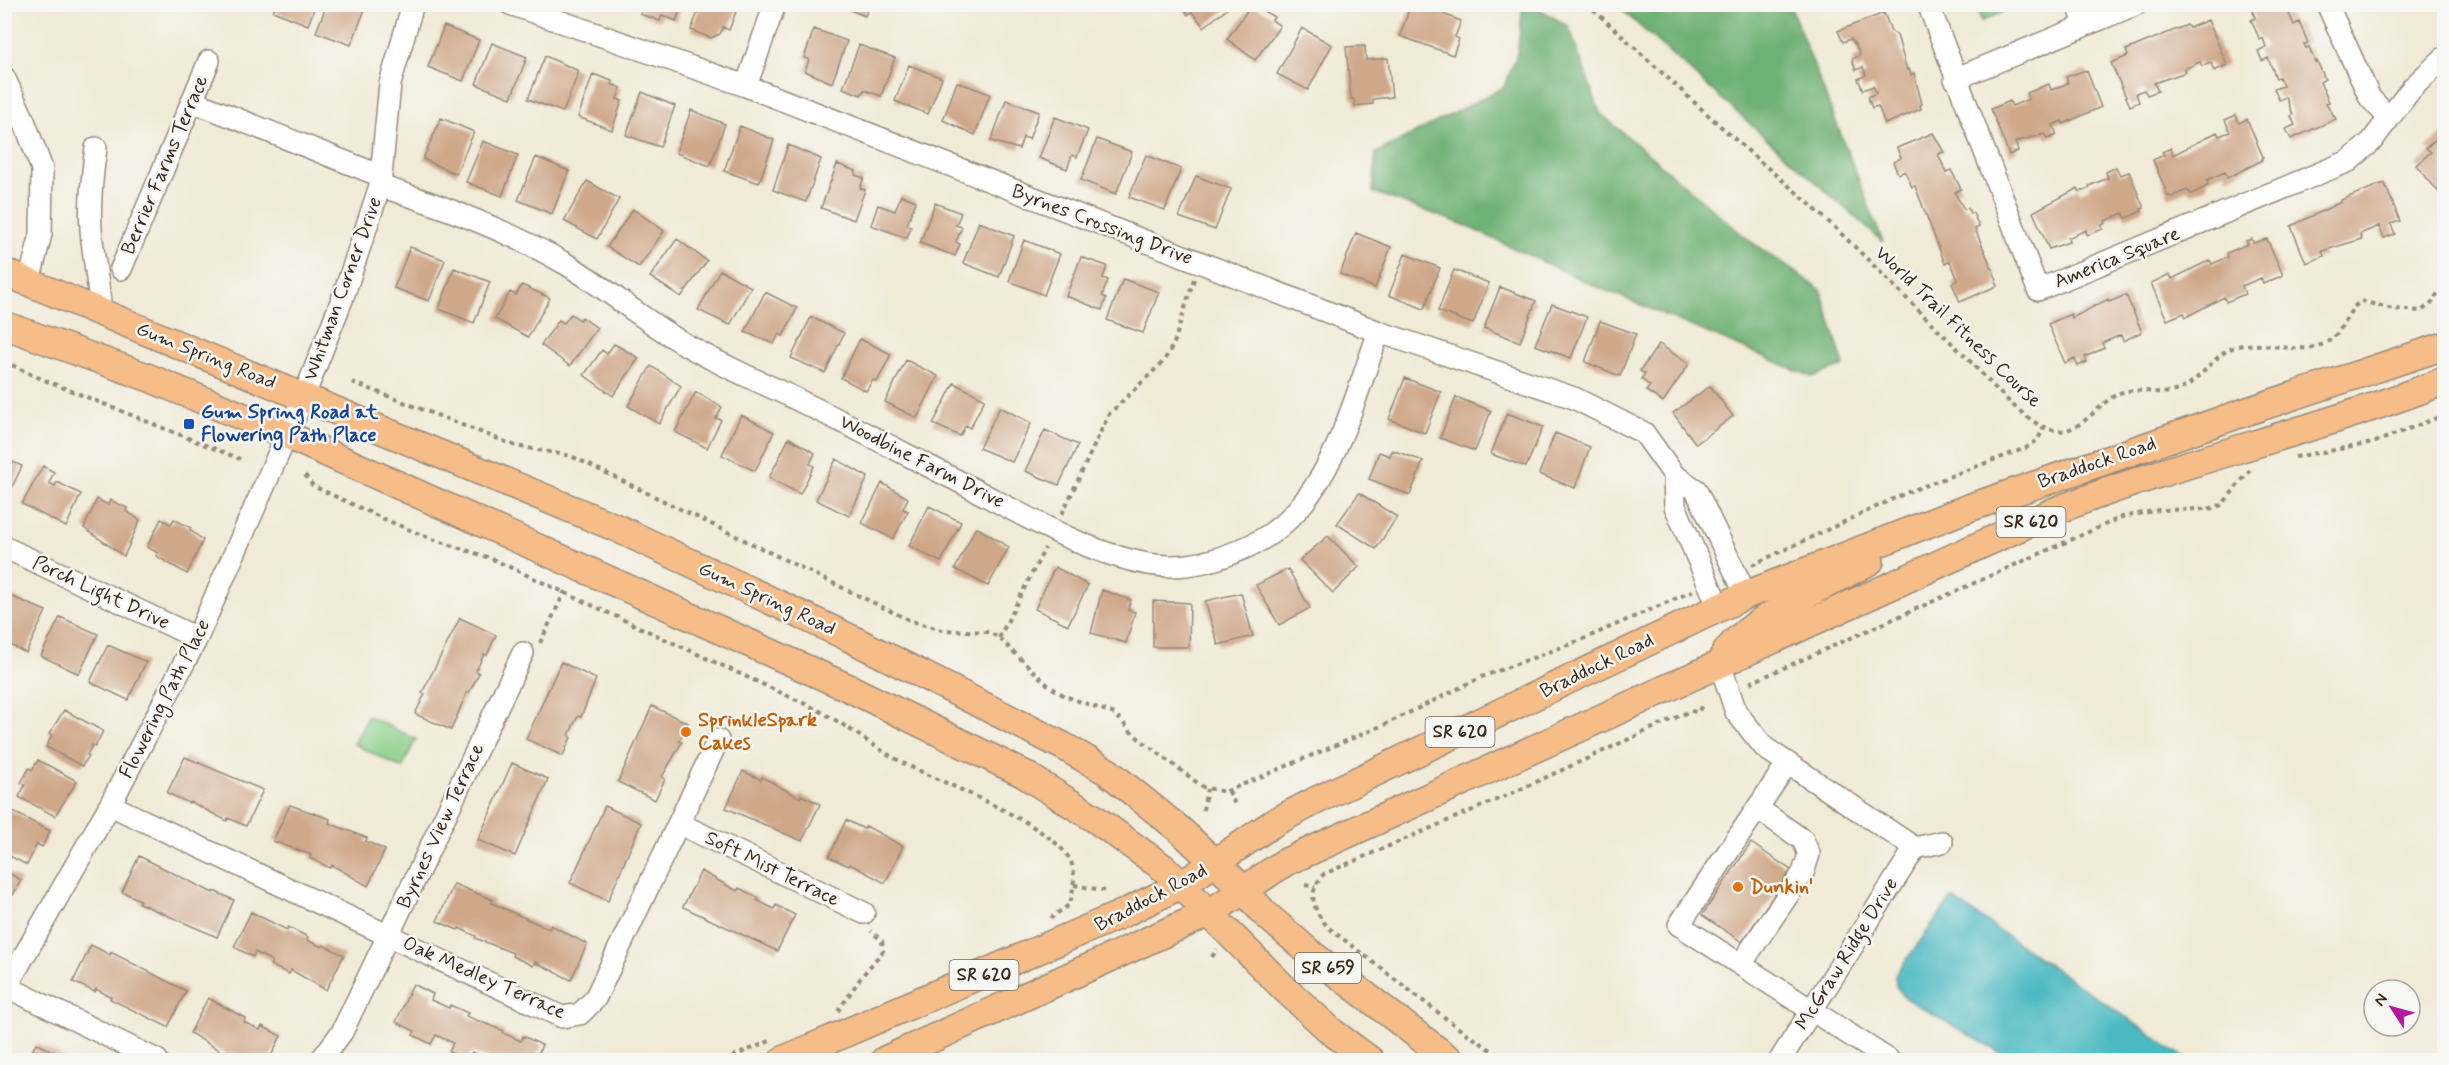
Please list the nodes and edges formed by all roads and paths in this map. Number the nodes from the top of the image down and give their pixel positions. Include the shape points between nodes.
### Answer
1 (413, 4) edge
2 (510, 4) edge
3 (775, 4) edge
4 (1587, 4) edge
5 (1928, 4) edge
6 (2077, 4) edge
7 (2137, 4) edge
8 (2327, 4) edge
9 (2086, 24) junction
10 (2445, 57) edge
11 (209, 61) dead end
12 (4, 77) edge
13 (1955, 79) junction
14 (746, 86) junction
15 (192, 101) junction
16 (2389, 118) junction
17 (96, 148) dead end
18 (380, 181) junction
19 (1200, 263) junction
20 (121, 269) dead end
21 (4, 272) edge
22 (29, 282) junction
23 (2445, 283) edge
24 (101, 314) junction
25 (4, 325) edge
26 (1379, 332) junction
27 (2445, 346) edge
28 (4, 361) edge
29 (2445, 381) edge
30 (352, 382) dead end
31 (304, 396) junction
32 (2445, 415) edge
33 (2043, 428) junction
34 (287, 435) junction
35 (240, 459) dead end
36 (2286, 459) dead end
37 (2262, 467) dead end
38 (305, 475) dead end
39 (1674, 475) junction
40 (1963, 510) junction
41 (1055, 530) junction
42 (4, 547) edge
43 (1745, 568) dead end
44 (1696, 590) dead end
45 (565, 591) junction
46 (1746, 595) junction
47 (1719, 608) junction
48 (197, 638) junction
49 (999, 638) junction
50 (527, 646) joint
51 (1720, 664) junction
52 (1750, 683) dead end
53 (1703, 704) dead end
54 (718, 740) dead end
55 (1786, 764) junction
56 (1208, 789) junction
57 (1229, 791) junction
58 (110, 805) junction
59 (1236, 807) dead end
60 (1757, 808) junction
61 (1203, 810) dead end
62 (680, 824) junction
63 (1942, 842) dead end
64 (1915, 848) junction
65 (1216, 864) junction
66 (1184, 884) junction
67 (1074, 885) junction
68 (1305, 885) dead end
69 (1315, 887) junction
70 (1243, 889) junction
71 (1107, 891) dead end
72 (1211, 912) junction
73 (1050, 919) dead end
74 (865, 921) joint
75 (389, 936) junction
76 (1741, 964) junction
77 (6, 989) edge
78 (1812, 1011) junction
79 (827, 1016) dead end
80 (846, 1016) junction
81 (779, 1049) edge
82 (1880, 1058) edge
83 (157, 1060) edge
84 (321, 1060) edge
85 (724, 1060) edge
86 (829, 1060) edge
87 (885, 1060) edge
88 (1370, 1060) edge
89 (1450, 1060) edge
90 (1506, 1060) edge
91 (1780, 1060) edge

1 - 18 street, Whitman Corner Drive via 390,84
2 - 14 street, Byrnes Crossing Drive
3 - 14 street
4 - 33 path, World Trail Fitness Course via 1817,211
5 - 13 street, America Square
6 - 9 street
7 - 9 street
8 - 16 street via 2370,98
9 - 13 street
10 - 16 street, America Square via 2412,87
11 - 15 street, Berrier Farms Terrace
12 - 22 street via 42,169 41,234
13 - 16 street, America Square via 2038,290 2349,161 2371,142
14 - 19 street, Byrnes Crossing Drive
15 - 18 street, Woodbine Farm Drive
15 - 20 street, Berrier Farms Terrace
17 - 24 street via 91,230
18 - 31 street, Whitman Corner Drive via 343,297
18 - 41 street, Woodbine Farm Drive via 513,236 568,266 679,341
19 - 26 street, Byrnes Crossing Drive
19 - 41 path via 1174,343 1164,361 1109,414
21 - 22 main road, Gum Spring Road / SR 659
22 - 24 main road, Gum Spring Road / SR 659
23 - 33 path, World Trail Fitness Course via 2432,303 2421,311 2393,309 2361,300 2350,308 2336,335 2325,343 2301,347 2242,345 2226,350 2194,382 2174,391 2123,392 2069,430
24 - 31 main road, Gum Spring Road / SR 659
25 - 34 main road, SR 659 via 147,377
26 - 39 street, Byrnes Crossing Drive via 1574,398 1644,433
26 - 41 street, Woodbine Farm Drive via 1337,444 1318,482 1294,514 1263,539 1228,556 1192,566 1150,565 1109,554
27 - 40 main road, Braddock Road / SR 620
28 - 35 path
29 - 51 main road, Braddock Road / SR 620 via 2316,427 2119,486 2013,530
30 - 49 path via 516,446 571,456 911,621 942,630 989,632
31 - 34 street, Flowering Path Place
31 - 65 main road, Gum Spring Road / SR 659 via 619,529 850,638 1063,746 1108,772
32 - 36 path via 2373,443
33 - 43 path via 2037,440 2026,448 1908,492
34 - 48 street, Flowering Path Place
34 - 66 main road, SR 659 via 851,689 1024,774 1125,838
37 - 52 path via 2241,478 2222,504 2208,509 2179,508 2122,517
38 - 45 path via 314,486 384,519
39 - 46 street, Byrnes Crossing Drive via 1696,490
39 - 47 street via 1676,506
40 - 46 main road, Braddock Road / SR 620
40 - 51 main road via 1749,629 1729,647
41 - 49 path
42 - 48 street, Porch Light Drive
44 - 57 path via 1485,676 1386,724
45 - 50 path via 540,643
45 - 67 path via 844,723 903,763 1022,821 1053,841 1070,860
46 - 47 main road, Braddock Road / SR 620
47 - 65 main road, Braddock Road / SR 620 via 1315,801 1275,822
48 - 58 street, Flowering Path Place
49 - 56 path via 1049,686 1115,714 1133,734
50 - 75 street, Byrnes View Terrace
51 - 55 street via 1736,712 1765,748
51 - 70 main road, Braddock Road / SR 620 via 1284,863
53 - 69 path via 1698,712 1690,711 1324,874
54 - 62 street, Oak Medley Terrace
55 - 60 street
55 - 64 street
56 - 57 path
56 - 61 path
57 - 59 path
58 - 75 street, Oak Medley Terrace
58 - 77 street, Flowering Path Place
60 - 76 street via 1803,840 1809,854 1803,873
60 - 76 street via 1679,925
62 - 74 street, Soft Mist Terrace
62 - 75 street, Oak Medley Terrace via 595,999 580,1014 562,1017
63 - 64 street
64 - 78 street, McGraw Ridge Drive
65 - 66 main road, Braddock Road / SR 620
65 - 70 main road, Gum Spring Road / SR 659
66 - 72 main road, SR 659
66 - 80 main road, Braddock Road / SR 620 via 1080,934
67 - 71 path
67 - 73 path via 1070,904
68 - 69 path
69 - 90 path via 1314,908 1329,928
70 - 72 main road, Braddock Road
70 - 89 main road, Gum Spring Road / SR 659 via 1310,953
72 - 87 main road, Braddock Road
72 - 88 main road, SR 659 via 1285,989
74 - 80 path via 879,937 883,951 862,976
75 - 84 street, Byrnes View Terrace via 342,1032
76 - 78 street
77 - 83 street
78 - 82 street
78 - 91 street, McGraw Ridge Drive
79 - 80 path
80 - 81 main road, Braddock Road / SR 620
80 - 86 main road via 841,1052
81 - 85 path

